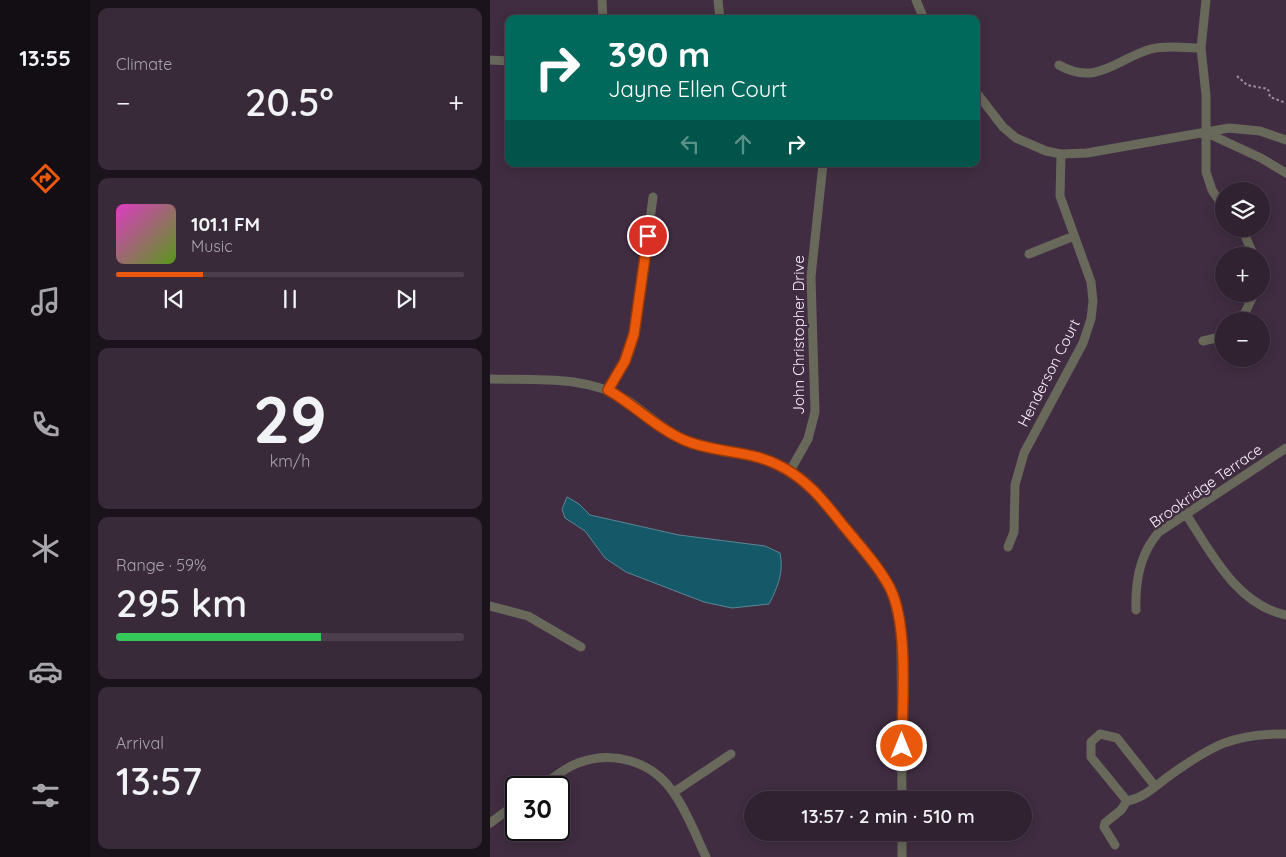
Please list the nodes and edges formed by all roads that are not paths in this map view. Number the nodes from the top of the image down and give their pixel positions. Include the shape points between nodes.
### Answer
1 (602, 0) edge
2 (718, 0) edge
3 (916, 0) edge
4 (923, 0) edge
5 (1206, 0) edge
6 (603, 15) edge
7 (720, 15) edge
8 (922, 15) edge
9 (924, 15) edge
10 (1201, 48) junction
11 (490, 60) edge
12 (505, 60) edge
13 (1060, 65) dead end
14 (980, 97) edge
15 (1206, 133) junction
16 (1286, 140) edge
17 (1061, 154) junction
18 (823, 167) edge
19 (1286, 173) edge
20 (1215, 194) edge
21 (654, 197) dead end
22 (1074, 236) junction
23 (1029, 254) dead end
24 (1215, 338) edge
25 (1203, 341) dead end
26 (490, 379) edge
27 (608, 390) junction
28 (1284, 452) edge
29 (790, 471) junction
30 (1186, 514) junction
31 (1008, 547) dead end
32 (490, 606) edge
33 (1136, 610) dead end
34 (1286, 615) edge
35 (581, 647) dead end
36 (1286, 734) edge
37 (731, 754) dead end
38 (557, 776) edge
39 (1155, 786) junction
40 (902, 791) edge
41 (674, 792) junction
42 (1127, 800) junction
43 (505, 812) edge
44 (490, 823) edge
45 (902, 841) edge
46 (1115, 844) dead end
47 (706, 857) edge
48 (902, 857) edge

1 - 6 street
2 - 7 street
3 - 8 street
4 - 9 street
5 - 10 street
10 - 13 street via 1152,49 1094,73 1074,72
10 - 15 street
11 - 12 street
14 - 17 street via 1016,138
15 - 16 street via 1229,128 1260,131
15 - 17 street via 1087,154
15 - 19 street
15 - 20 street via 1206,172
17 - 22 street, Henderson Court via 1060,196
18 - 29 street, John Christopher Drive via 811,277 815,412 808,438
21 - 27 street via 634,334 625,361
22 - 23 street
22 - 31 street, Henderson Court via 1091,282 1092,319 1083,343 1024,453 1016,485 1014,532
24 - 25 street
26 - 27 street via 569,380
27 - 29 street via 628,400 658,426 684,440 711,449 758,457
28 - 30 street, Brookridge Terrace
29 - 40 street via 819,495 878,568 891,590 899,614 901,638
30 - 33 street, Brookridge Terrace via 1159,532 1149,544 1135,591
30 - 34 street via 1218,564 1247,597 1263,608
32 - 35 street via 528,616
36 - 39 street via 1242,736 1219,743
37 - 41 street
38 - 41 street via 577,763 614,757 648,768
39 - 42 street via 1139,799
39 - 42 street via 1117,738 1100,734 1091,742 1091,757
41 - 47 street
42 - 46 street via 1121,810 1105,823 1104,827
43 - 44 street
45 - 48 street

